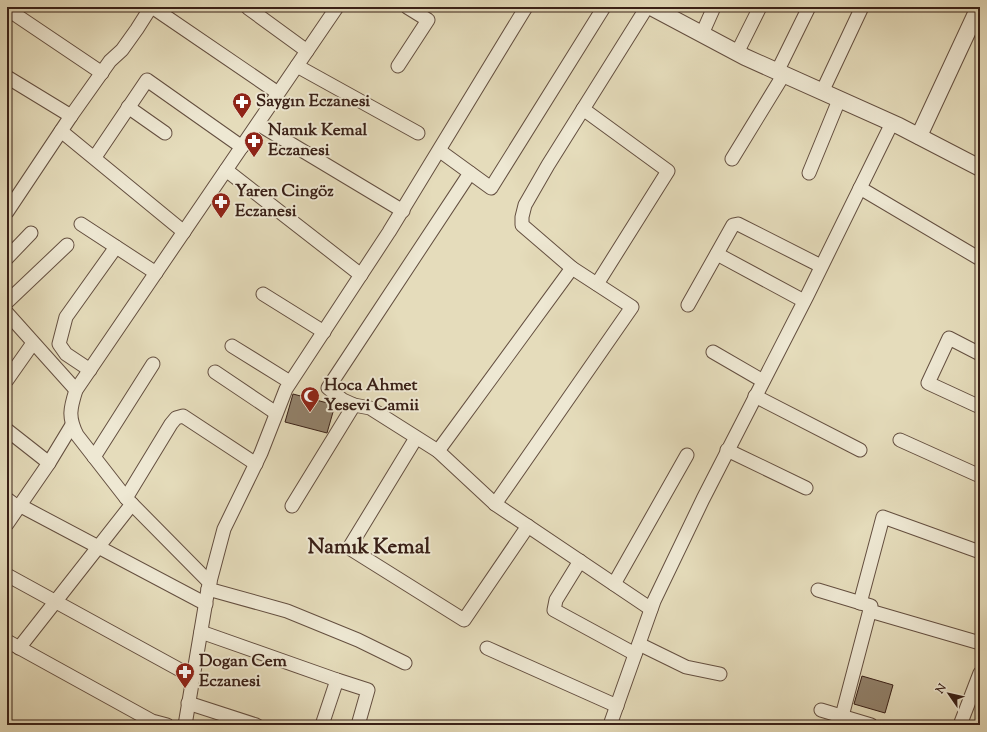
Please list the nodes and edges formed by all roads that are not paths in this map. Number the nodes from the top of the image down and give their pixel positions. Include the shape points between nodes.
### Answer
1 (152, 7) edge
2 (337, 7) edge
3 (407, 7) edge
4 (526, 7) edge
5 (604, 7) edge
6 (647, 7) edge
7 (651, 7) edge
8 (714, 7) edge
9 (760, 7) edge
10 (809, 7) edge
11 (862, 7) edge
12 (979, 7) edge
13 (248, 8) dead end
14 (7, 9) edge
15 (668, 11) edge
16 (702, 34) junction
17 (307, 51) junction
18 (738, 53) junction
19 (297, 66) junction
20 (398, 66) dead end
21 (102, 73) junction
22 (781, 73) junction
23 (9, 83) edge
24 (822, 92) junction
25 (278, 93) junction
26 (839, 100) junction
27 (128, 107) junction
28 (583, 109) junction
29 (71, 116) junction
30 (892, 123) junction
31 (258, 124) junction
32 (61, 131) junction
33 (165, 133) dead end
34 (418, 133) dead end
35 (919, 136) junction
36 (242, 148) junction
37 (440, 151) junction
38 (95, 157) junction
39 (732, 159) dead end
40 (980, 168) edge
41 (226, 170) junction
42 (470, 173) junction
43 (809, 173) dead end
44 (860, 188) junction
45 (403, 211) junction
46 (7, 212) edge
47 (81, 224) dead end
48 (184, 232) junction
49 (31, 233) dead end
50 (67, 245) dead end
51 (116, 247) junction
52 (717, 254) junction
53 (7, 258) edge
54 (980, 259) edge
55 (821, 266) junction
56 (572, 268) junction
57 (156, 273) junction
58 (361, 275) junction
59 (597, 284) junction
60 (263, 294) dead end
61 (804, 301) junction
62 (7, 302) edge
63 (688, 305) dead end
64 (7, 314) edge
65 (324, 332) junction
66 (33, 343) junction
67 (232, 346) dead end
68 (713, 352) dead end
69 (980, 354) edge
70 (153, 364) dead end
71 (90, 370) junction
72 (215, 372) dead end
73 (7, 380) edge
74 (763, 380) junction
75 (290, 382) junction
76 (76, 390) junction
77 (755, 396) junction
78 (354, 405) junction
79 (980, 407) edge
80 (276, 414) junction
81 (72, 425) junction
82 (7, 430) edge
83 (416, 438) junction
84 (900, 440) dead end
85 (727, 450) junction
86 (860, 450) dead end
87 (438, 451) junction
88 (687, 455) dead end
89 (94, 457) junction
90 (49, 463) junction
91 (256, 464) junction
92 (980, 476) edge
93 (806, 488) dead end
94 (7, 499) edge
95 (129, 501) junction
96 (495, 504) junction
97 (292, 506) dead end
98 (20, 507) junction
99 (7, 524) edge
100 (528, 526) junction
101 (97, 547) junction
102 (980, 552) edge
103 (580, 561) junction
104 (7, 575) edge
105 (614, 584) junction
106 (209, 586) junction
107 (818, 590) dead end
108 (57, 602) junction
109 (860, 602) junction
110 (206, 604) junction
111 (651, 609) junction
112 (870, 611) junction
113 (201, 632) junction
114 (7, 641) edge
115 (980, 643) edge
116 (19, 648) junction
117 (488, 648) dead end
118 (637, 649) junction
119 (405, 663) dead end
120 (980, 673) edge
121 (720, 674) dead end
122 (193, 676) junction
123 (337, 680) junction
124 (188, 703) junction
125 (617, 706) junction
126 (821, 710) dead end
127 (842, 716) junction
128 (167, 725) edge
129 (184, 725) edge
130 (256, 725) edge
131 (322, 725) edge
132 (358, 725) edge
133 (610, 725) edge
134 (871, 725) edge
135 (960, 725) edge

1 - 21 street
1 - 25 street
2 - 17 street
3 - 20 street via 428,20
4 - 37 street
5 - 42 street via 491,188
6 - 28 street
7 - 15 street
8 - 16 street
9 - 18 street
10 - 22 street
11 - 24 street
12 - 35 street
13 - 17 street
14 - 21 street
15 - 16 street
16 - 18 street
17 - 19 street
18 - 22 street
19 - 25 street
19 - 34 street
21 - 29 street
22 - 24 street
22 - 39 street
23 - 29 street
24 - 26 street
25 - 31 street
26 - 30 street
26 - 43 street
27 - 33 street
27 - 36 street via 146,80
27 - 38 street
28 - 56 street via 532,192 522,217 522,224
28 - 59 street via 668,171
29 - 32 street
30 - 35 street
30 - 44 street
31 - 36 street
31 - 45 street
32 - 38 street
32 - 46 street
35 - 40 street
36 - 41 street
37 - 42 street
37 - 45 street
38 - 48 street
41 - 48 street
41 - 58 street
42 - 78 street via 328,388
44 - 54 street
44 - 55 street
45 - 58 street
47 - 51 street
48 - 57 street
49 - 53 street
50 - 62 street
51 - 57 street
51 - 71 street via 66,317 59,344 66,354
52 - 55 street via 733,225 738,224
52 - 61 street
52 - 63 street
55 - 61 street
56 - 59 street
56 - 87 street
57 - 71 street
58 - 65 street
59 - 96 street via 632,307
60 - 65 street
61 - 74 street
64 - 66 street
65 - 75 street
66 - 73 street
66 - 76 street
67 - 75 street
68 - 74 street
69 - 79 street via 949,338 928,383
70 - 89 street
71 - 76 street
72 - 80 street
74 - 77 street
75 - 80 street
76 - 81 street via 70,408
77 - 85 street
77 - 86 street
78 - 83 street via 370,408
78 - 97 street
80 - 91 street
81 - 89 street
81 - 90 street
82 - 90 street
83 - 87 street
83 - 100 street via 349,548 464,620
84 - 92 street
85 - 93 street
85 - 111 street
87 - 96 street
88 - 105 street
89 - 95 street
90 - 98 street
91 - 95 street via 183,416 176,418
91 - 106 street via 224,529
94 - 98 street
95 - 101 street
95 - 106 street
96 - 100 street
98 - 99 street
98 - 101 street
100 - 103 street
101 - 108 street
101 - 110 street
102 - 109 street via 883,517
103 - 105 street
103 - 118 street via 556,600 554,610
104 - 108 street
105 - 111 street
106 - 110 street
106 - 119 street via 287,611 358,640
107 - 109 street
108 - 116 street
108 - 122 street
109 - 112 street via 871,606
110 - 113 street
111 - 118 street
112 - 115 street
112 - 127 street
113 - 122 street
113 - 123 street
114 - 116 street
116 - 128 street via 152,721
117 - 125 street
118 - 121 street via 686,667
118 - 125 street
120 - 135 street
122 - 124 street
123 - 131 street
123 - 132 street via 368,690
124 - 129 street
124 - 130 street
125 - 133 street
126 - 127 street
127 - 134 street

